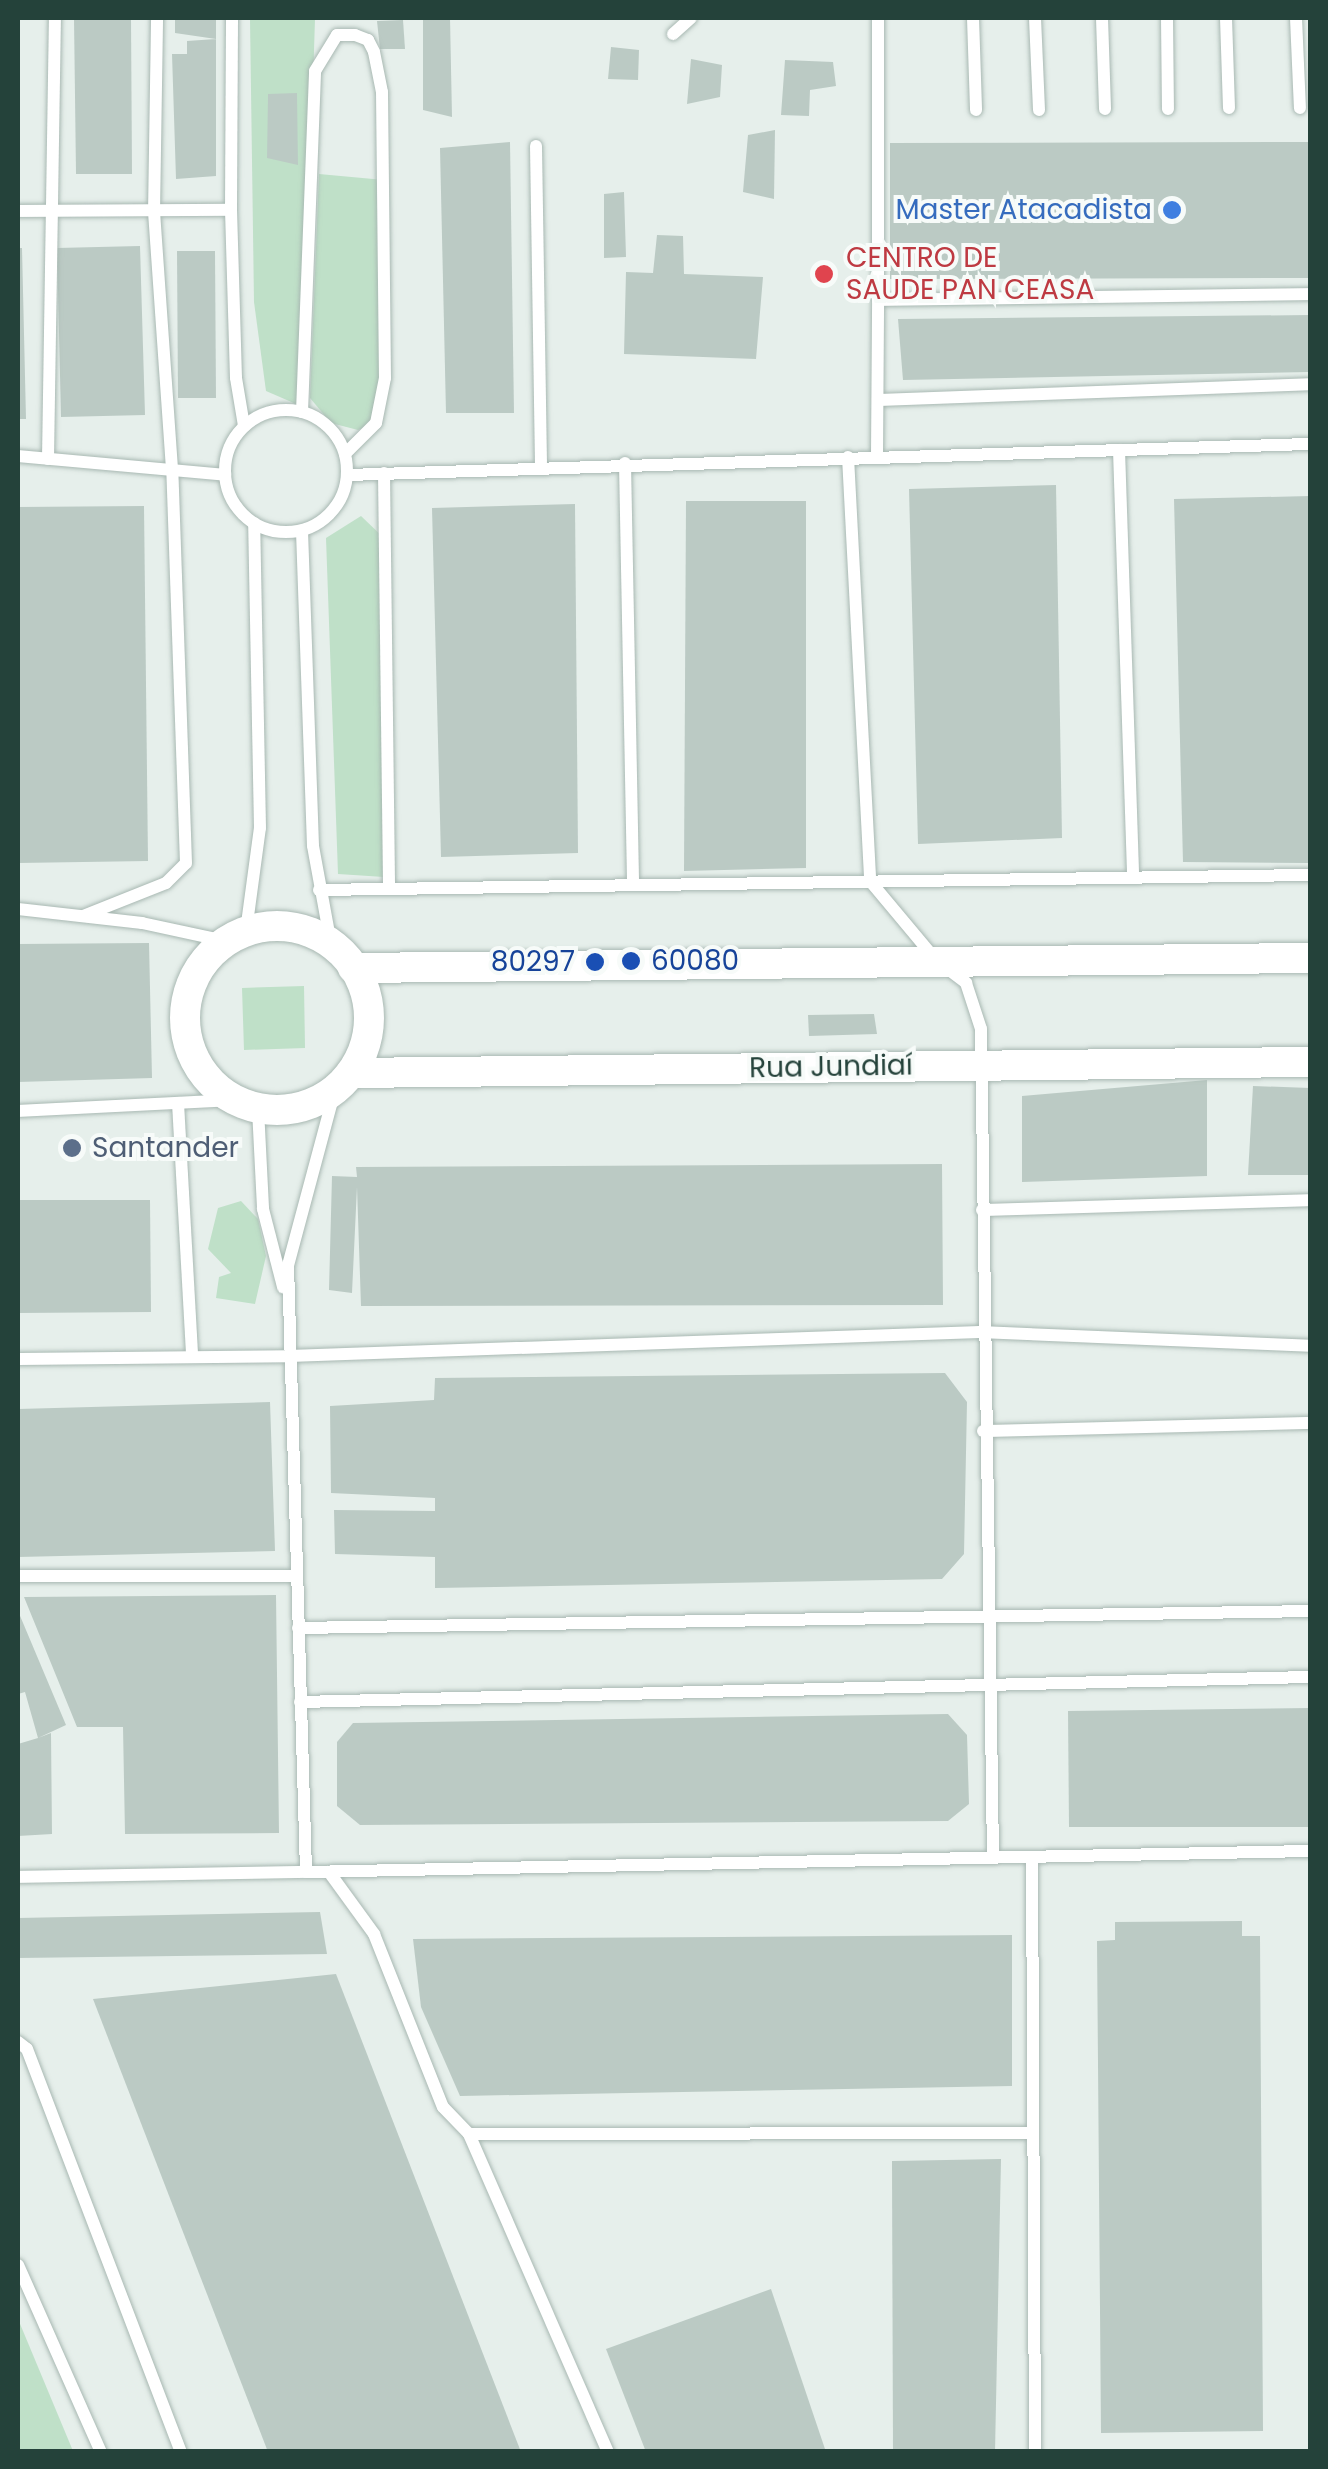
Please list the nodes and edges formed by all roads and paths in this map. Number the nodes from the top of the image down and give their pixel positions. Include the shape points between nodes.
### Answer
1 (55, 18) edge
2 (157, 18) edge
3 (232, 18) edge
4 (690, 18) edge
5 (878, 18) edge
6 (973, 18) edge
7 (1034, 18) edge
8 (1102, 18) edge
9 (1167, 18) edge
10 (1226, 18) edge
11 (1296, 18) edge
12 (673, 34) dead end
13 (1229, 108) dead end
14 (1300, 108) dead end
15 (1168, 109) dead end
16 (976, 110) dead end
17 (1039, 110) dead end
18 (1105, 110) dead end
19 (536, 146) dead end
20 (231, 210) junction
21 (18, 211) edge
22 (51, 212) junction
23 (154, 213) junction
24 (1310, 294) edge
25 (878, 300) junction
26 (1310, 384) edge
27 (878, 400) junction
28 (302, 412) junction
29 (244, 426) junction
30 (1310, 444) edge
31 (1119, 450) junction
32 (345, 454) junction
33 (18, 456) edge
34 (877, 456) junction
35 (848, 457) junction
36 (48, 458) junction
37 (625, 463) junction
38 (542, 466) junction
39 (172, 469) junction
40 (384, 473) junction
41 (225, 475) junction
42 (348, 475) junction
43 (254, 524) junction
44 (302, 531) junction
45 (1310, 875) edge
46 (1133, 876) junction
47 (870, 881) junction
48 (632, 882) junction
49 (389, 889) junction
50 (318, 890) junction
51 (18, 909) edge
52 (83, 916) junction
53 (236, 936) junction
54 (332, 944) junction
55 (1310, 958) edge
56 (936, 960) junction
57 (353, 968) junction
58 (1310, 1062) edge
59 (980, 1066) junction
60 (343, 1082) junction
61 (178, 1102) junction
62 (245, 1104) junction
63 (18, 1111) edge
64 (1310, 1200) edge
65 (982, 1210) junction
66 (287, 1304) junction
67 (980, 1332) junction
68 (1310, 1346) edge
69 (289, 1356) junction
70 (192, 1357) junction
71 (18, 1359) edge
72 (1310, 1422) edge
73 (983, 1431) junction
74 (18, 1576) edge
75 (296, 1576) junction
76 (1310, 1610) edge
77 (987, 1616) junction
78 (298, 1628) junction
79 (1310, 1677) edge
80 (989, 1681) junction
81 (300, 1702) junction
82 (1310, 1851) edge
83 (1032, 1857) junction
84 (993, 1858) junction
85 (306, 1872) junction
86 (329, 1872) junction
87 (18, 1877) edge
88 (18, 2042) edge
89 (1033, 2132) junction
90 (469, 2134) junction
91 (18, 2265) edge
92 (101, 2452) edge
93 (181, 2452) edge
94 (608, 2452) edge
95 (1036, 2452) edge

1 - 22 lane
2 - 23 lane
3 - 20 lane
4 - 12 lane
5 - 25 lane
6 - 16 lane
7 - 17 lane
8 - 18 lane
9 - 15 lane
10 - 13 lane
11 - 14 lane
19 - 38 lane
20 - 23 lane
20 - 29 lane via 236,378
21 - 22 lane
22 - 23 lane
22 - 36 lane
23 - 39 lane
24 - 25 lane
25 - 27 lane
26 - 27 lane
27 - 34 lane
28 - 29 lane via 262,414
28 - 32 lane via 322,420
28 - 32 lane via 315,71 337,35 355,35 374,52 382,92 385,378 376,423
29 - 41 lane via 232,442
30 - 31 lane
31 - 34 lane
31 - 46 lane
32 - 42 lane
33 - 36 lane
34 - 35 lane
35 - 37 lane
35 - 47 lane
36 - 39 lane
37 - 38 lane
37 - 48 lane
38 - 40 lane
39 - 41 lane
39 - 52 lane via 186,863 166,883
40 - 42 lane
40 - 49 lane
41 - 43 lane via 233,503
42 - 44 lane via 332,513
43 - 44 lane via 280,533
43 - 53 lane via 260,828
44 - 50 lane
45 - 46 lane
46 - 47 lane
47 - 48 lane
47 - 56 lane
48 - 49 lane
49 - 50 lane
50 - 54 lane
51 - 52 lane
52 - 53 lane
53 - 54 street via 290,927
53 - 62 street via 203,963 188,991 184,1022 191,1054 208,1080
54 - 57 street
55 - 56 street
56 - 57 street
56 - 59 lane via 966,984 981,1029
57 - 60 street via 368,1021
58 - 59 street, Rua Jundiaí
59 - 60 street, Rua Jundiaí
59 - 65 lane
60 - 62 street via 286,1111
60 - 66 lane via 298,1217
61 - 62 lane
61 - 63 lane
61 - 70 lane
62 - 66 lane
64 - 65 lane
65 - 67 lane
66 - 69 lane
67 - 68 lane
67 - 69 lane
67 - 73 lane
69 - 70 lane
69 - 75 lane
70 - 71 lane
72 - 73 lane
73 - 77 lane
74 - 75 lane
75 - 78 lane
76 - 77 lane
77 - 78 lane
77 - 80 lane
78 - 81 lane
79 - 80 lane
80 - 81 lane
80 - 84 lane
81 - 85 lane
82 - 83 lane
83 - 84 lane
83 - 89 lane
84 - 86 lane
85 - 86 lane
85 - 87 lane
86 - 90 lane via 374,1934 443,2107
88 - 93 lane via 27,2048
89 - 90 lane
89 - 95 lane
90 - 94 lane
91 - 92 lane

